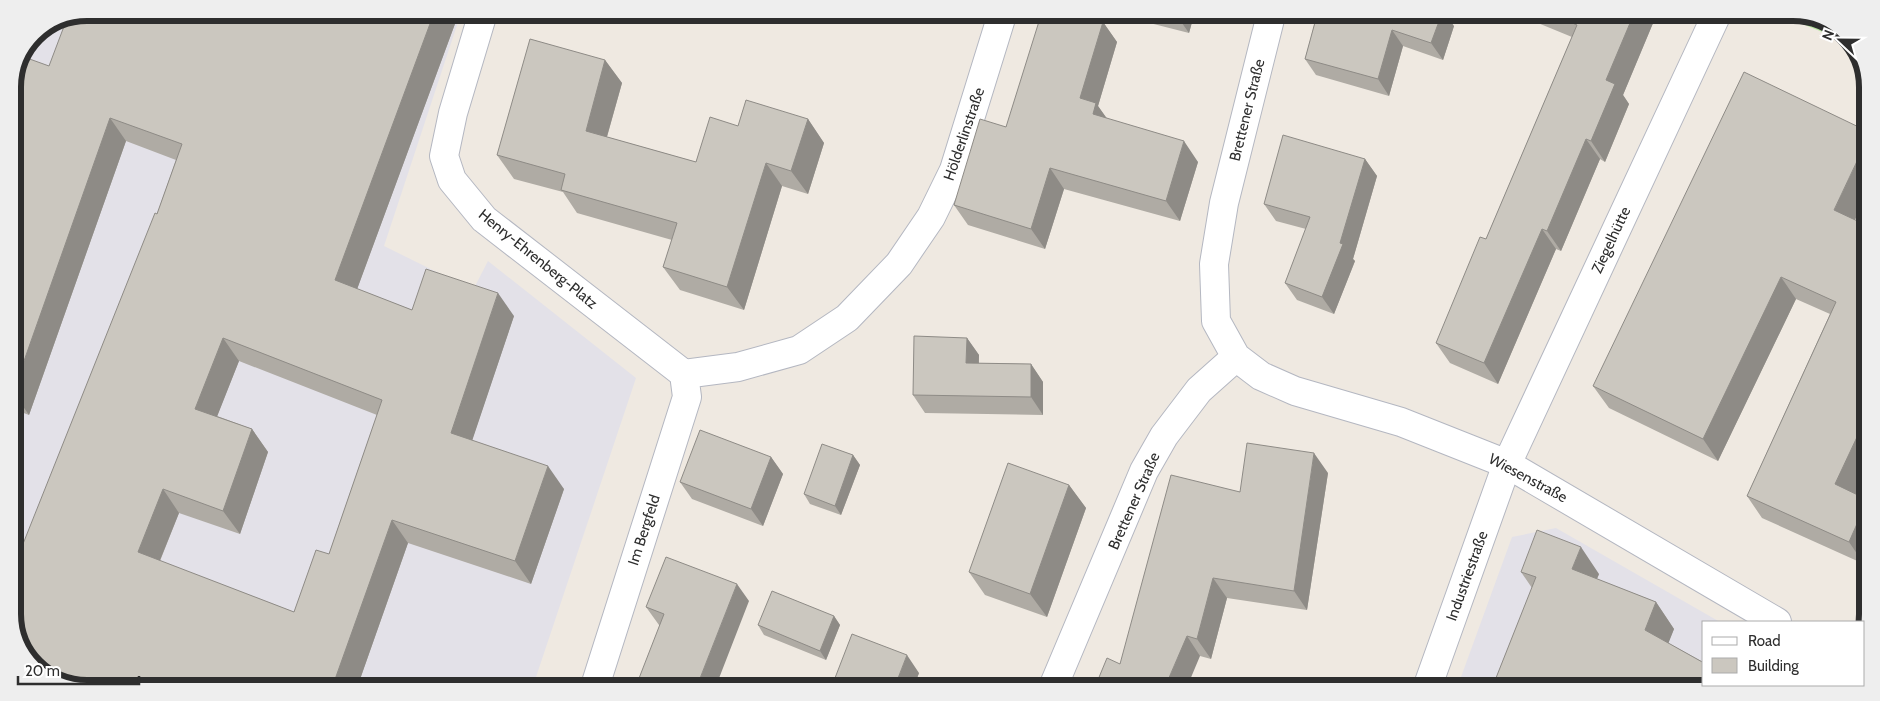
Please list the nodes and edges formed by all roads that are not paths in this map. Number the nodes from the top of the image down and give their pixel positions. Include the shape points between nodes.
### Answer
1 (481, 21) edge
2 (1000, 21) edge
3 (1270, 21) edge
4 (1714, 21) edge
5 (1236, 357) junction
6 (684, 374) junction
7 (1507, 464) junction
8 (1775, 621) edge
9 (597, 680) edge
10 (1056, 680) edge
11 (1430, 680) edge

1 - 6 street, Henry-Ehrenberg-Platz via 453,113 444,156 452,180 484,219
2 - 6 street, Hölderlinstraße via 954,170 931,217 899,264 847,318 799,350 738,367
3 - 5 street, Brettener Straße via 1224,203 1214,264 1216,321
4 - 7 street, Ziegelhütte
5 - 7 street, Wiesenstraße via 1261,376 1295,391 1401,422
5 - 10 street, Brettener Straße via 1199,390 1164,436 1144,471
6 - 9 street, Im Bergfeld via 687,397
7 - 8 street, Wiesenstraße
7 - 11 street, Industriestraße

